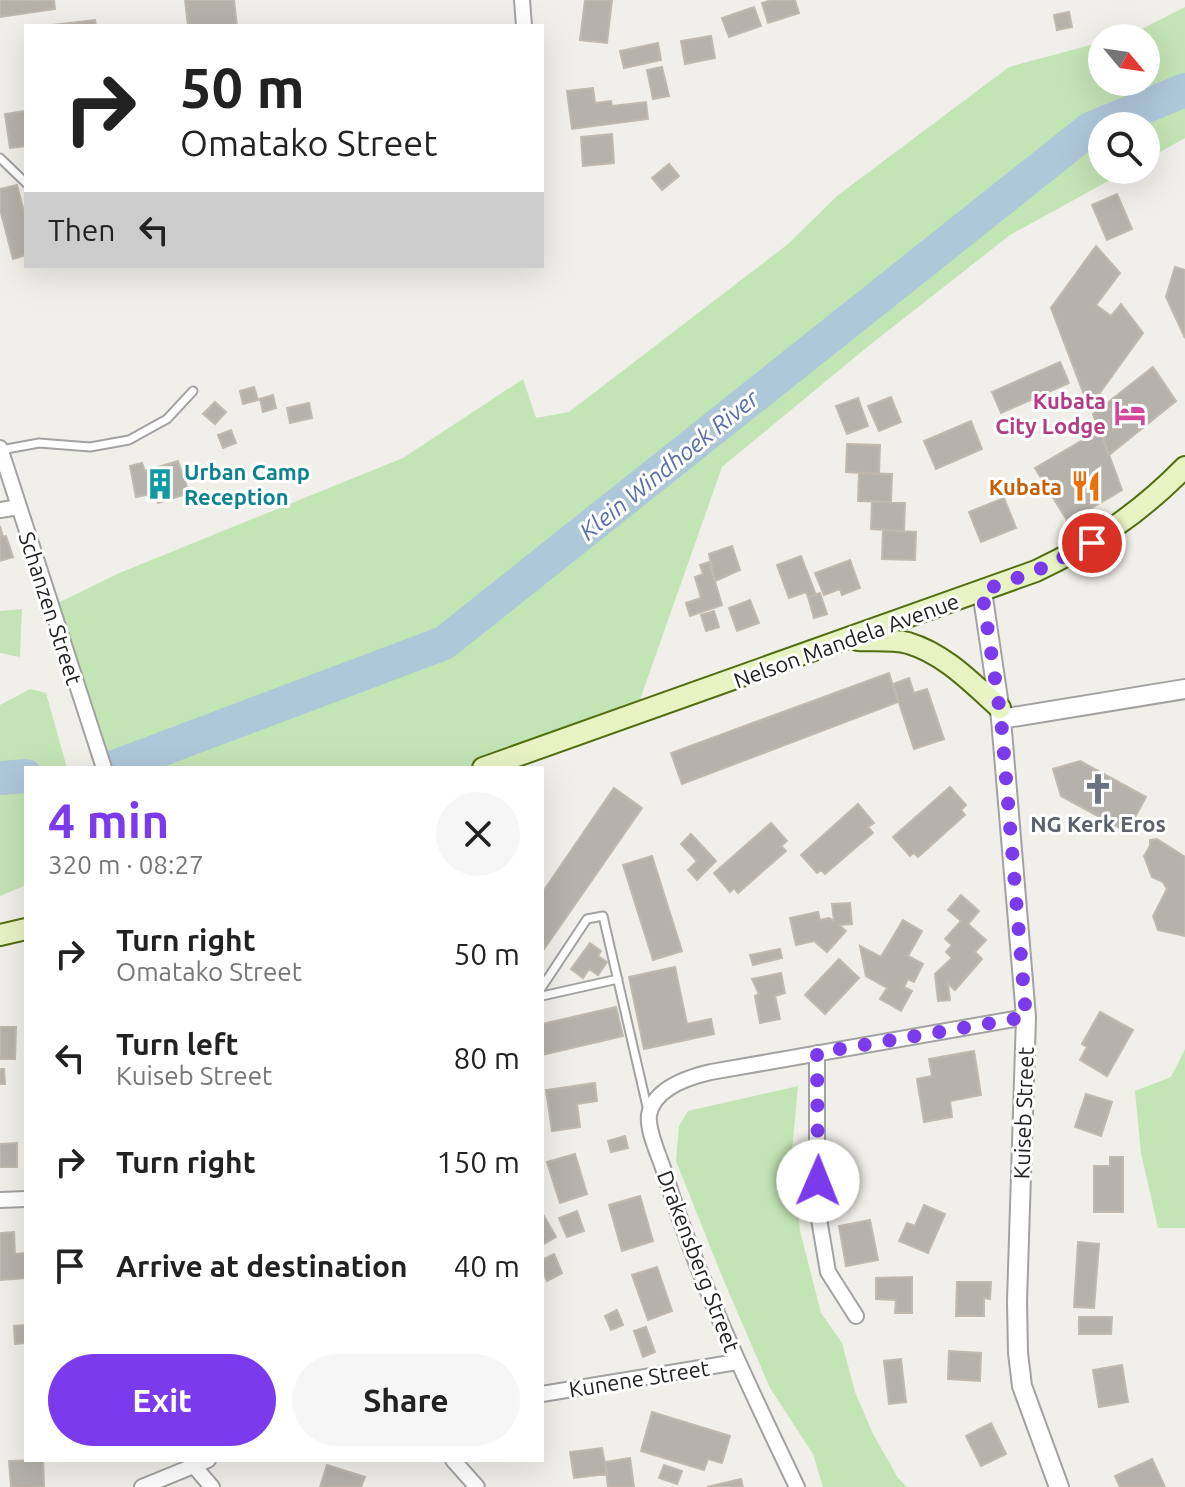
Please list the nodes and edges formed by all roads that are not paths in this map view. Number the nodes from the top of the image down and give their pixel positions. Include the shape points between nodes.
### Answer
1 (522, 0) edge
2 (524, 24) edge
3 (0, 158) edge
4 (24, 181) edge
5 (193, 391) dead end
6 (0, 449) edge
7 (1185, 467) edge
8 (19, 507) junction
9 (0, 510) edge
10 (982, 591) junction
11 (846, 640) junction
12 (1184, 692) edge
13 (1001, 714) junction
14 (103, 766) edge
15 (489, 766) edge
16 (24, 929) edge
17 (0, 935) edge
18 (618, 979) junction
19 (544, 984) edge
20 (544, 996) edge
21 (1026, 1017) junction
22 (817, 1053) junction
23 (649, 1115) junction
24 (24, 1199) edge
25 (0, 1200) edge
26 (856, 1316) dead end
27 (737, 1362) junction
28 (544, 1394) edge
29 (455, 1462) edge
30 (201, 1463) edge
31 (142, 1487) edge
32 (212, 1487) edge
33 (477, 1487) edge
34 (797, 1487) edge
35 (1059, 1487) edge

1 - 2 street
3 - 4 lane
5 - 6 lane via 167,419 129,440 90,447 39,443
6 - 8 street, Schanzen Street
7 - 10 main road, Nelson Mandela Avenue via 1153,500 1108,533 1036,571
8 - 9 street
8 - 14 street, Schanzen Street
10 - 11 main road, Nelson Mandela Avenue
10 - 13 street, Kuiseb Street
11 - 13 main road via 905,642 927,651 949,664
11 - 15 main road, Nelson Mandela Avenue
12 - 13 street
13 - 21 street, Kuiseb Street
16 - 17 main road
18 - 19 lane, Drakensberg Street via 603,916 595,916 587,919
18 - 20 lane
18 - 23 lane, Drakensberg Street
21 - 22 street
21 - 35 street, Kuiseb Street via 1018,1353 1022,1386
22 - 23 street via 684,1079 659,1096
22 - 26 street via 817,1207 828,1272
23 - 27 street, Drakensberg Street via 680,1225
24 - 25 street
27 - 28 street, Kunene Street
27 - 34 street, Drakensberg Street
29 - 33 street
30 - 31 street
30 - 32 street

